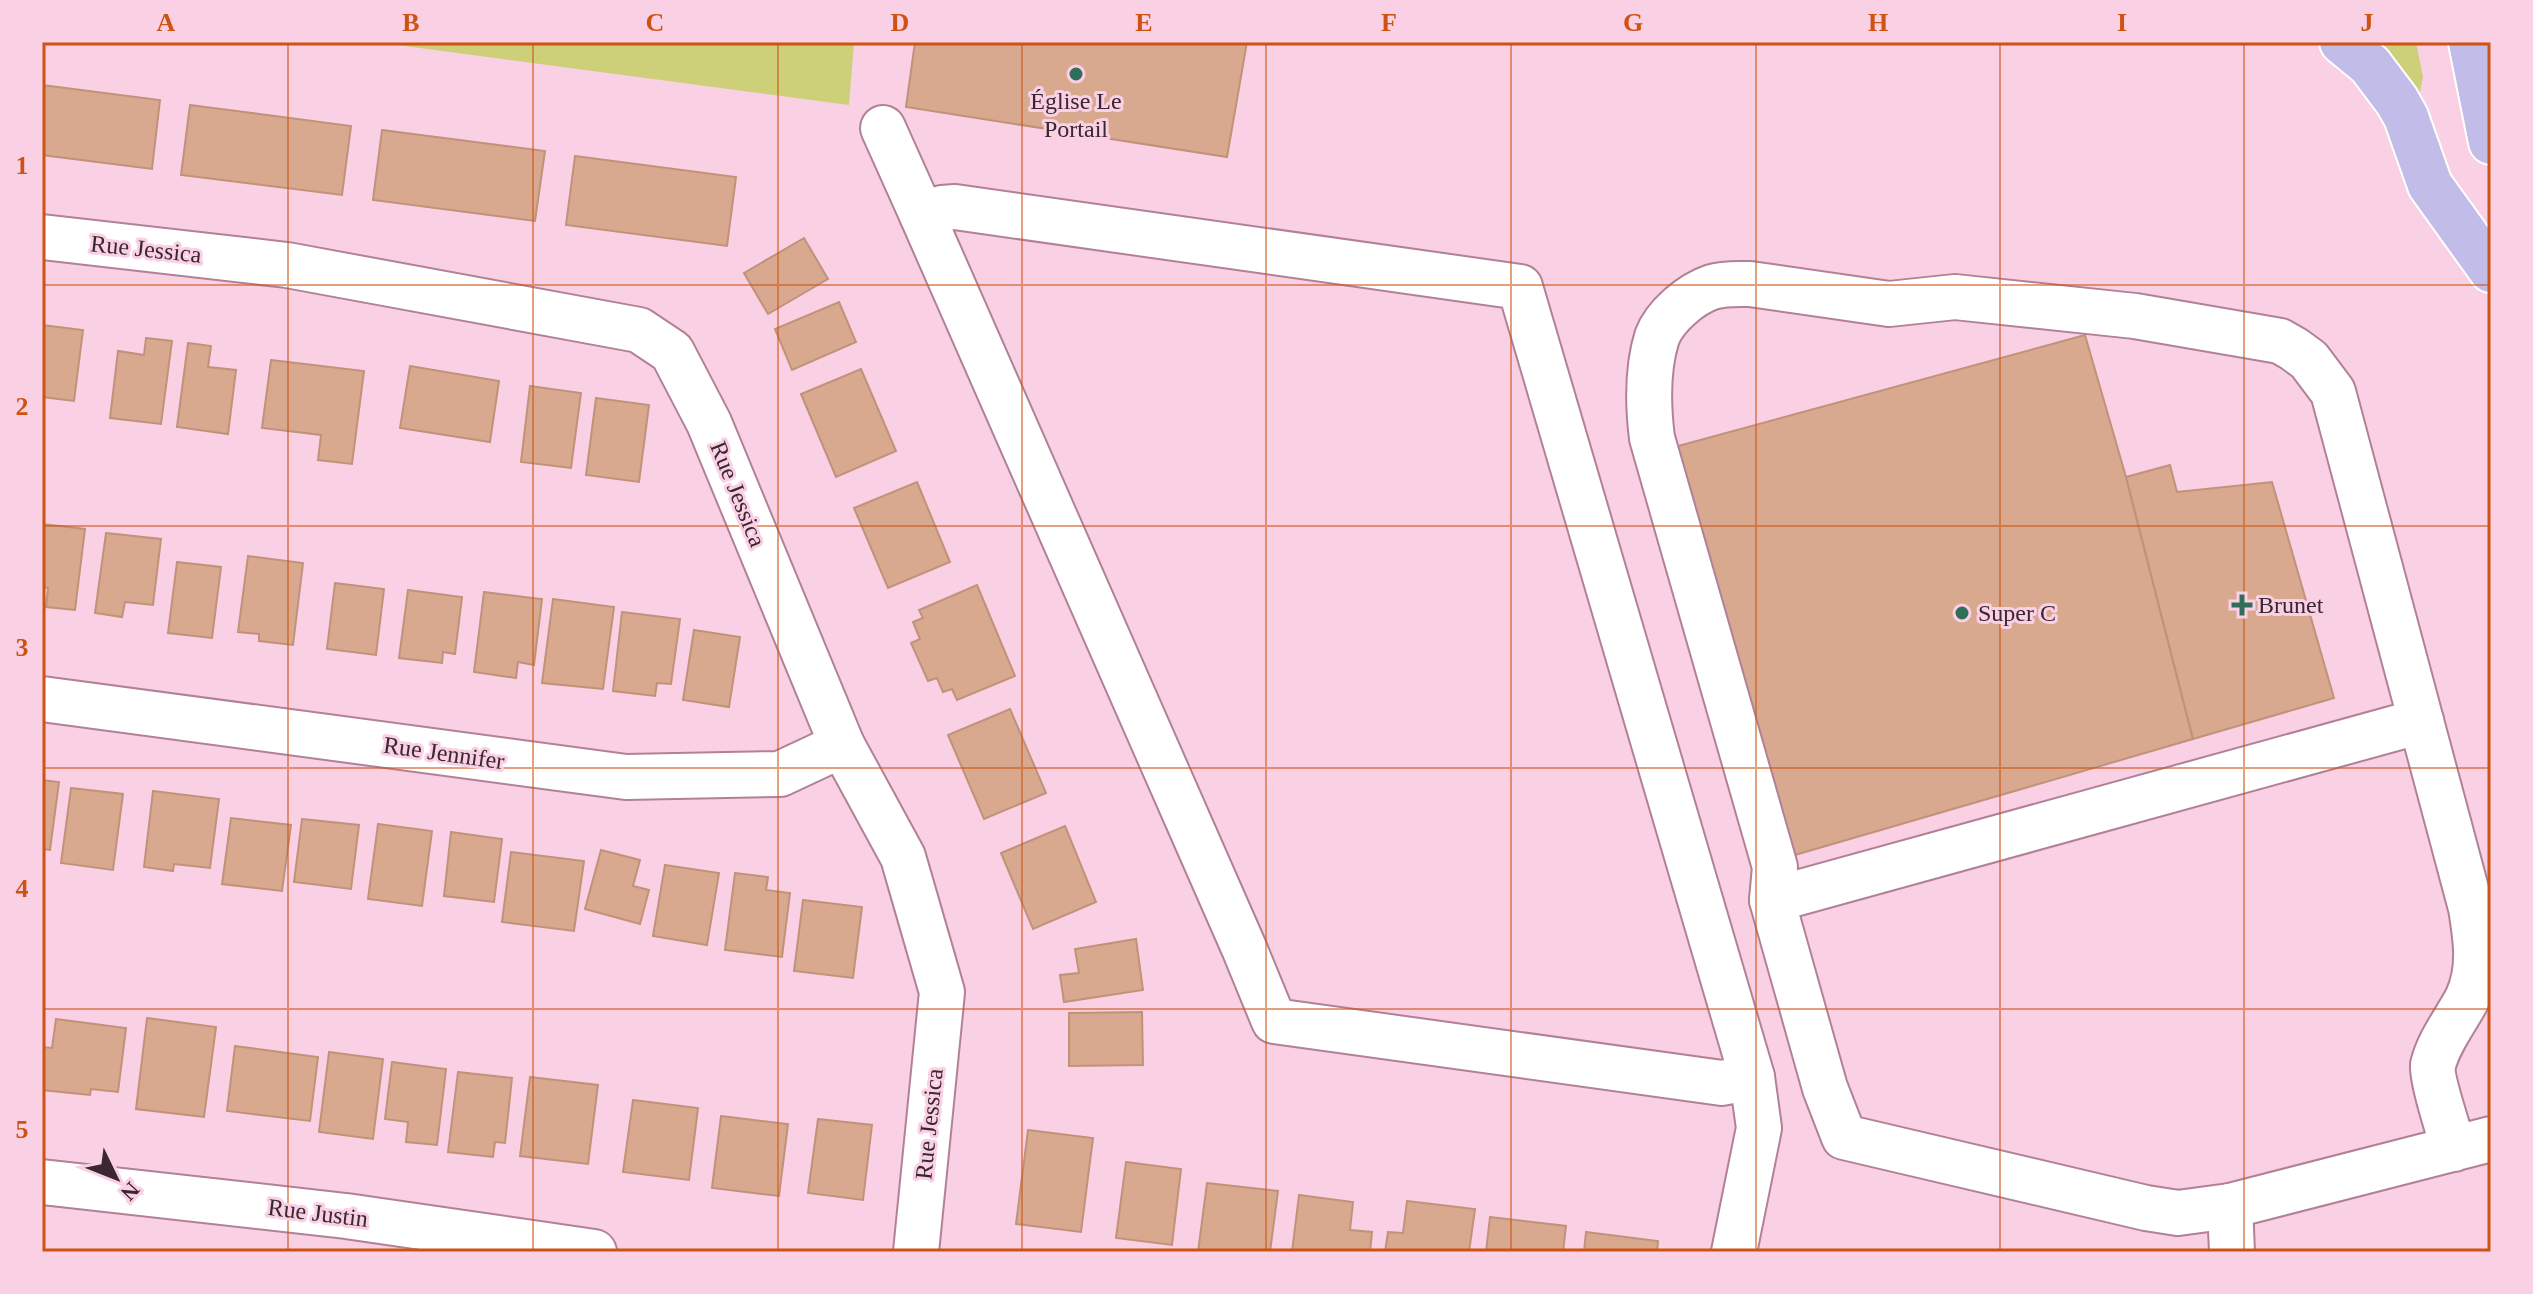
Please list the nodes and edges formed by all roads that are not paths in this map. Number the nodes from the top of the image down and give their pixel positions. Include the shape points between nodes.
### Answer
1 (2342, 42) edge
2 (2471, 42) edge
3 (883, 128) dead end
4 (2491, 142) edge
5 (922, 215) junction
6 (42, 237) edge
7 (2491, 270) edge
8 (42, 699) edge
9 (2421, 721) junction
10 (842, 745) junction
11 (1772, 900) junction
12 (1752, 1077) junction
13 (2472, 1144) edge
14 (42, 1182) edge
15 (2230, 1206) junction
16 (594, 1252) edge
17 (916, 1252) edge
18 (1734, 1252) edge
19 (2232, 1252) edge

1 - 7 main road via 2370,65 2397,101 2430,185
2 - 4 main road
3 - 5 street
5 - 12 street via 1274,1021 1722,1083
5 - 12 street via 955,207 1520,287
6 - 10 street, Rue Jessica via 287,265 639,330 672,352 709,423
8 - 10 street, Rue Jennifer via 626,777 780,774
9 - 11 street
9 - 11 street via 2333,392 2294,349 2280,341 2135,316 1955,297 1889,304 1750,284 1714,286 1681,307 1658,336 1649,415 1775,867
9 - 13 street via 2477,949 2468,996 2432,1068
10 - 17 street, Rue Jessica via 903,857 942,992
11 - 15 street via 1844,1137 2165,1212
12 - 18 street via 1759,1128
13 - 15 street
14 - 16 street, Rue Justin via 346,1216
15 - 19 street

